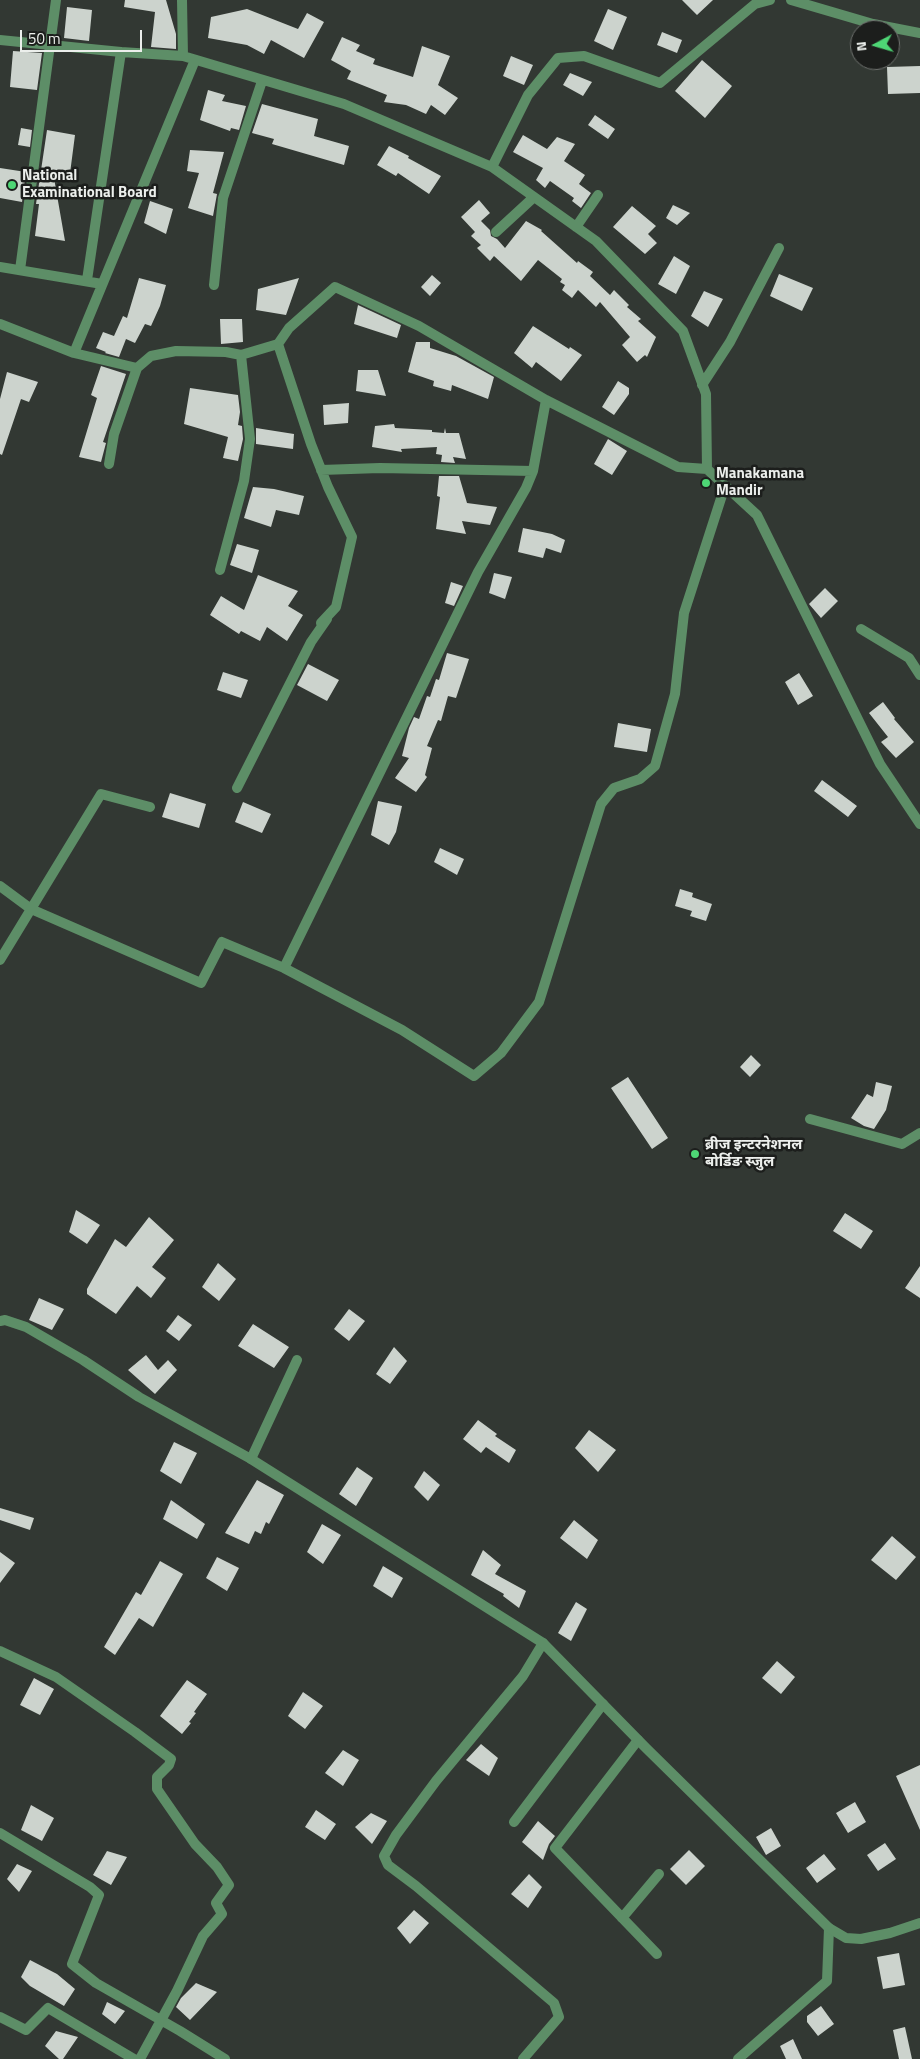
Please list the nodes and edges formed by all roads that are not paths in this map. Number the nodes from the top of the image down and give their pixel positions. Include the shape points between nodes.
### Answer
1 (56, 0) edge
2 (182, 0) edge
3 (770, 0) edge
4 (791, 0) edge
5 (920, 33) edge
6 (0, 40) edge
7 (50, 44) junction
8 (121, 52) junction
9 (183, 56) junction
10 (195, 60) junction
11 (262, 81) junction
12 (492, 168) junction
13 (598, 195) dead end
14 (534, 197) junction
15 (576, 226) junction
16 (496, 232) dead end
17 (778, 248) dead end
18 (0, 267) edge
19 (20, 270) junction
20 (87, 280) junction
21 (102, 284) junction
22 (214, 284) dead end
23 (0, 324) edge
24 (278, 344) junction
25 (74, 353) junction
26 (241, 355) junction
27 (137, 368) junction
28 (702, 385) junction
29 (546, 400) junction
30 (109, 464) dead end
31 (707, 469) junction
32 (321, 470) junction
33 (533, 471) junction
34 (725, 486) junction
35 (220, 570) dead end
36 (336, 607) junction
37 (321, 623) dead end
38 (861, 629) dead end
39 (920, 675) edge
40 (237, 788) dead end
41 (150, 807) dead end
42 (920, 824) edge
43 (0, 886) edge
44 (31, 909) junction
45 (0, 960) edge
46 (284, 968) junction
47 (810, 1119) dead end
48 (920, 1133) edge
49 (0, 1321) edge
50 (297, 1360) dead end
51 (251, 1459) junction
52 (543, 1643) junction
53 (0, 1651) edge
54 (603, 1704) junction
55 (638, 1740) junction
56 (514, 1822) dead end
57 (0, 1833) edge
58 (658, 1874) dead end
59 (622, 1918) junction
60 (920, 1923) edge
61 (830, 1928) junction
62 (657, 1954) dead end
63 (0, 2016) edge
64 (161, 2020) junction
65 (134, 2059) edge
66 (140, 2059) edge
67 (225, 2059) edge
68 (523, 2059) edge
69 (738, 2059) edge

1 - 7 street
2 - 9 street
3 - 12 street via 755,4 660,83 584,56 558,58 528,95
4 - 5 street via 872,24
6 - 7 street
7 - 8 street
7 - 19 street
8 - 9 street
8 - 20 street
9 - 10 street
10 - 11 street
10 - 21 street
11 - 12 street via 344,104
11 - 22 street via 223,198
12 - 14 street
13 - 15 street
14 - 15 street
14 - 16 street
15 - 28 street via 684,331
17 - 28 street via 730,342
18 - 19 street
19 - 20 street
20 - 21 street
21 - 25 street
23 - 25 street
24 - 26 street
24 - 29 street via 289,328 335,287 418,326
24 - 32 street
25 - 27 street
26 - 27 street via 176,351 151,356
26 - 35 street via 250,439 244,481
27 - 30 street via 114,434
28 - 31 street via 706,394
29 - 31 street via 678,467
29 - 33 street
31 - 34 street
32 - 33 street
32 - 36 street via 352,537
33 - 46 street via 478,572
34 - 42 street via 757,515 880,764
34 - 46 street via 684,613 675,694 655,766 640,779 614,788 601,804 539,1002 501,1053 474,1076 402,1030
36 - 37 street
36 - 40 street via 311,642
38 - 39 street via 909,658
41 - 44 street via 101,794
43 - 44 street
44 - 45 street
44 - 46 street via 201,983 222,942
47 - 48 street via 902,1144
49 - 51 street via 26,1327 139,1397
50 - 51 street
51 - 52 street
52 - 54 street
52 - 68 street via 523,1676 436,1781 384,1856 388,1865 554,2003 559,2017
53 - 64 street via 56,1678 171,1759 157,1777 157,1789 229,1885 216,1903 222,1914 203,1936
54 - 55 street
54 - 56 street
55 - 59 street via 555,1848
55 - 61 street
57 - 64 street via 99,1895 72,1964 96,1983
58 - 59 street
59 - 62 street
60 - 61 street via 861,1939 846,1938
61 - 69 street via 828,1981
63 - 65 street via 26,2030 48,2008
64 - 66 street
64 - 67 street

